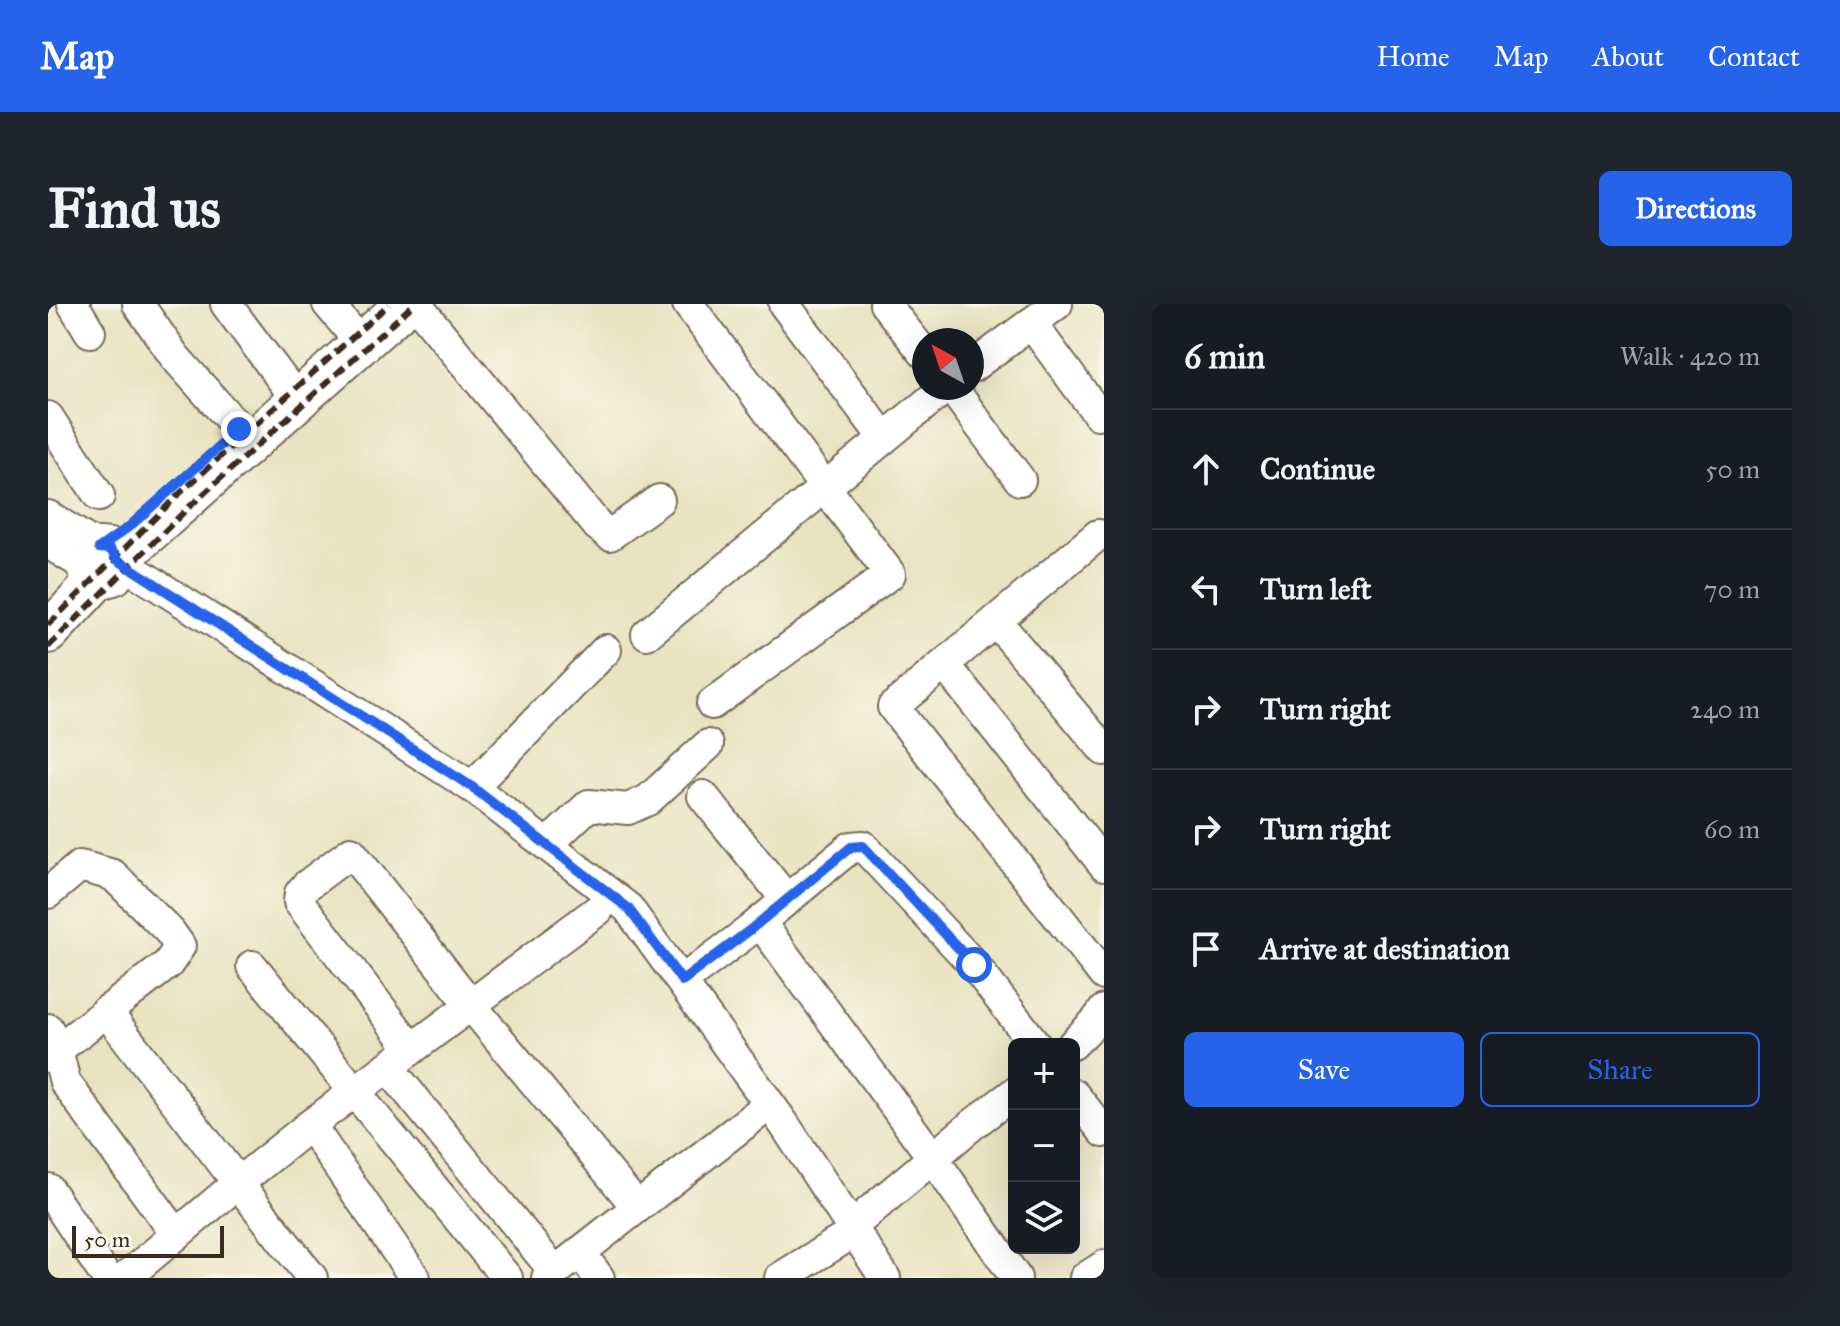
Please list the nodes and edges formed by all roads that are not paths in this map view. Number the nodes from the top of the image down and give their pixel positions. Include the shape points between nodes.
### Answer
1 (73, 304) edge
2 (138, 304) edge
3 (226, 304) edge
4 (406, 304) edge
5 (416, 304) edge
6 (688, 304) edge
7 (784, 304) edge
8 (885, 304) edge
9 (1057, 304) edge
10 (352, 313) edge
11 (1023, 317) edge
12 (90, 332) dead end
13 (912, 338) edge
14 (984, 355) edge
15 (287, 386) junction
16 (930, 400) edge
17 (961, 400) edge
18 (1098, 414) dead end
19 (48, 417) edge
20 (239, 429) junction
21 (884, 438) junction
22 (1020, 480) dead end
23 (824, 489) junction
24 (99, 496) dead end
25 (659, 500) dead end
26 (48, 516) edge
27 (1102, 535) edge
28 (48, 543) edge
29 (101, 563) junction
30 (48, 607) edge
31 (996, 621) junction
32 (48, 633) edge
33 (647, 634) dead end
34 (606, 650) dead end
35 (945, 665) junction
36 (712, 704) dead end
37 (708, 745) dead end
38 (1104, 750) edge
39 (472, 787) junction
40 (703, 796) dead end
41 (547, 845) junction
42 (1104, 865) edge
43 (48, 893) edge
44 (787, 900) junction
45 (598, 910) junction
46 (760, 922) junction
47 (252, 966) dead end
48 (1104, 975) edge
49 (682, 981) junction
50 (471, 1005) junction
51 (1104, 1010) edge
52 (106, 1011) junction
53 (1030, 1038) edge
54 (1079, 1038) edge
55 (51, 1045) edge
56 (400, 1058) junction
57 (356, 1091) junction
58 (1008, 1098) edge
59 (1080, 1102) edge
60 (757, 1114) junction
61 (310, 1125) junction
62 (1104, 1132) edge
63 (933, 1158) junction
64 (238, 1183) junction
65 (48, 1189) edge
66 (637, 1207) junction
67 (176, 1234) junction
68 (846, 1234) junction
69 (580, 1252) junction
70 (1104, 1266) edge
71 (551, 1275) edge
72 (107, 1278) edge
73 (125, 1278) edge
74 (312, 1278) edge
75 (415, 1278) edge
76 (507, 1278) edge
77 (599, 1278) edge
78 (780, 1278) edge
79 (865, 1278) edge
80 (885, 1278) edge
81 (1016, 1278) edge
82 (1085, 1278) edge

1 - 12 street
2 - 20 street via 175,357
3 - 15 street
4 - 29 main road
5 - 25 street via 598,526 610,535
6 - 23 street
7 - 21 street
8 - 13 street
9 - 11 street
10 - 15 main road
11 - 14 street
11 - 18 street
15 - 20 main road
16 - 21 street
17 - 22 street
19 - 24 street
20 - 29 main road via 130,526
21 - 23 street
23 - 33 street
23 - 36 street via 890,574
26 - 29 street
27 - 31 street
28 - 29 street
29 - 30 main road
29 - 32 main road
29 - 39 street
29 - 45 street via 460,803
31 - 35 street
31 - 38 street
34 - 39 street
35 - 42 street
35 - 48 street via 893,707
37 - 41 street via 648,800 628,809 589,805
39 - 41 street
40 - 44 street
41 - 49 street via 628,908
43 - 52 street via 80,866 113,875 180,946 168,964
44 - 46 street
44 - 53 street via 851,847 863,846 974,965
45 - 50 street
45 - 60 street via 621,927
46 - 49 street
46 - 63 street
47 - 57 street
49 - 68 street via 784,1124
50 - 56 street
50 - 56 street via 351,852 306,886 299,902
50 - 66 street
51 - 54 street
52 - 55 street
52 - 64 street
55 - 67 street via 65,1082
56 - 57 street
56 - 71 street
57 - 61 street
57 - 76 street
58 - 63 street
59 - 62 street
60 - 66 street
60 - 68 street
61 - 64 street
61 - 75 street
63 - 68 street
63 - 81 street
64 - 67 street
64 - 74 street
65 - 72 street
66 - 69 street
67 - 73 street
68 - 78 street
68 - 79 street
68 - 80 street
69 - 71 street
69 - 77 street
70 - 82 street

